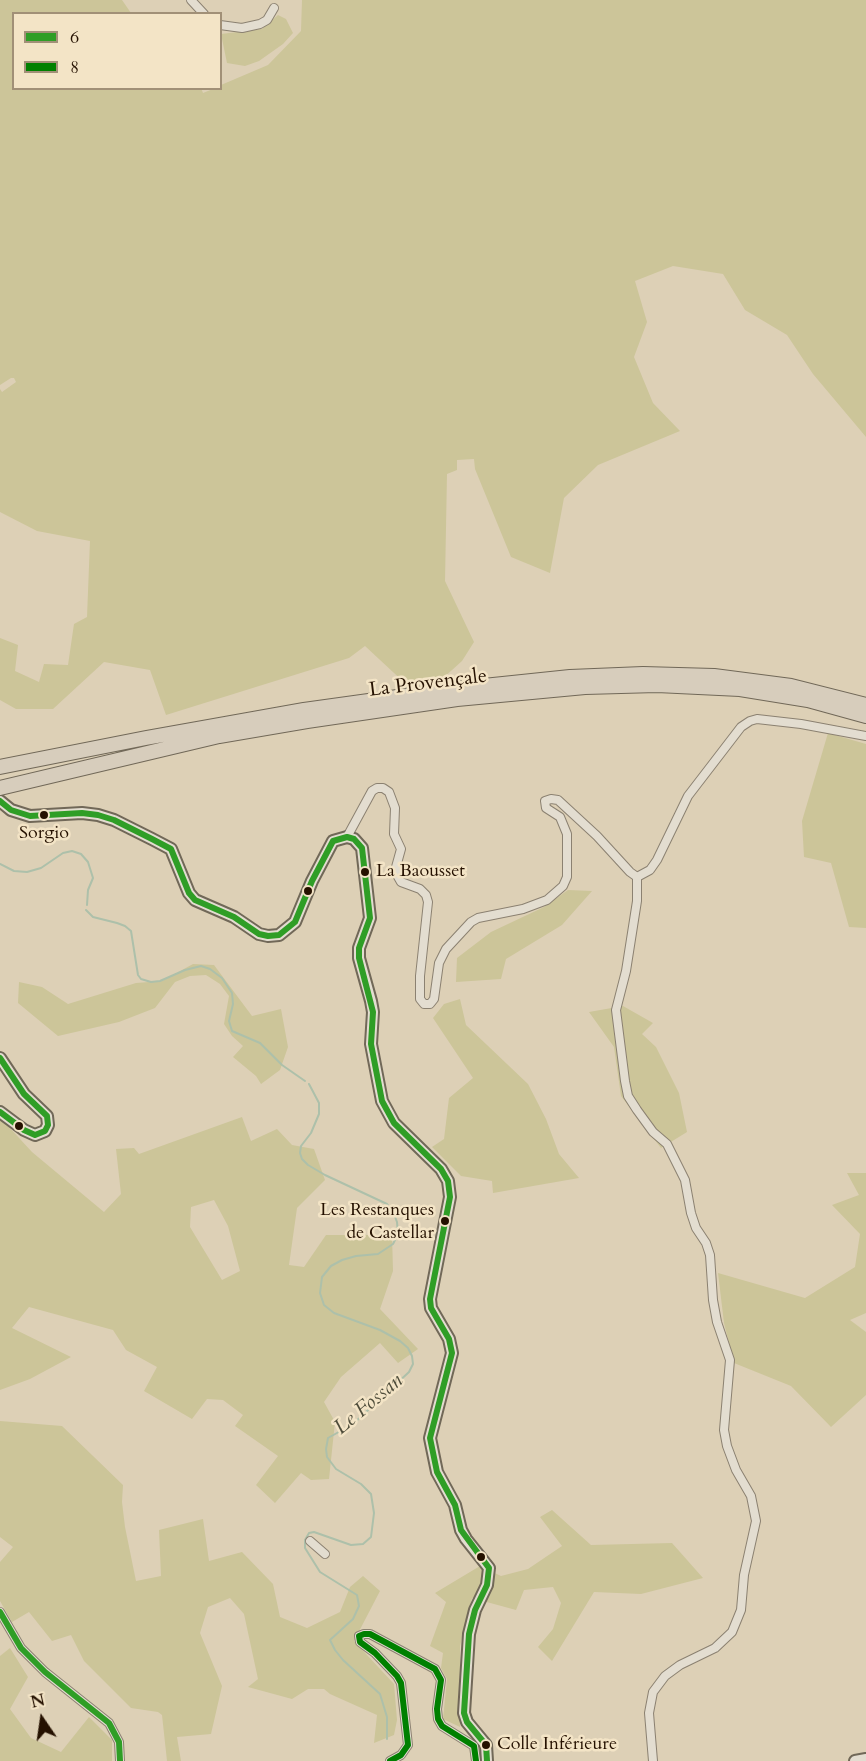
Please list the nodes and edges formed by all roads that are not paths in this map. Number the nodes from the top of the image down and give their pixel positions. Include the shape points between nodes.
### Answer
1 (191, 0) edge
2 (274, 8) dead end
3 (202, 12) edge
4 (222, 25) edge
5 (456, 694) junction
6 (866, 705) edge
7 (305, 715) junction
8 (866, 716) edge
9 (866, 736) edge
10 (0, 767) edge
11 (0, 788) edge
12 (0, 801) edge
13 (347, 837) junction
14 (637, 877) junction
15 (0, 1058) edge
16 (0, 1112) edge
17 (310, 1541) dead end
18 (325, 1554) dead end
19 (0, 1612) edge
20 (866, 1759) edge
21 (120, 1761) edge
22 (390, 1761) edge
23 (476, 1761) edge
24 (488, 1761) edge
25 (652, 1761) edge
26 (855, 1761) edge

1 - 3 street
2 - 4 street via 260,24 242,28
5 - 6 highway, La Provençale via 570,677 678,674 791,686
5 - 7 highway, La Provençale
5 - 8 highway, La Provençale via 694,686 808,700
7 - 10 highway, La Provençale
7 - 11 highway, La Provençale
9 - 14 street via 801,724 750,721 733,736 688,796 650,870
12 - 13 street via 11,810 30,816 98,815 152,839 171,849 195,900 268,936 279,935 295,922 326,851 333,841
13 - 14 street via 372,791 383,788 389,792 395,808 394,834 401,849 397,875 401,882 420,889 428,902 420,976 420,999 424,1004 434,999 439,963 446,949 471,922 547,900 563,886 567,877 567,834 560,817 546,808 545,801 558,800
13 - 24 street via 359,842 364,857 370,918 359,958 373,1012 371,1044 382,1101 394,1123 441,1169 448,1181 450,1197 430,1299 452,1353 430,1438 437,1472 455,1505 461,1530 489,1568 487,1586 469,1634 464,1713 486,1745
14 - 25 street via 637,901 616,1010 625,1082 628,1096 653,1132 667,1144 685,1180 691,1213 710,1255 717,1322 730,1360 724,1430 736,1470 751,1496 756,1521 741,1610 732,1632 715,1648 665,1676 653,1692 649,1713
15 - 16 street via 24,1094 44,1113 48,1125 35,1135
17 - 18 street
19 - 21 street via 21,1648 109,1723 119,1742
20 - 26 street
22 - 23 street via 408,1745 401,1683 360,1641 359,1636 364,1634 435,1669 441,1680 438,1719 442,1726 474,1746

